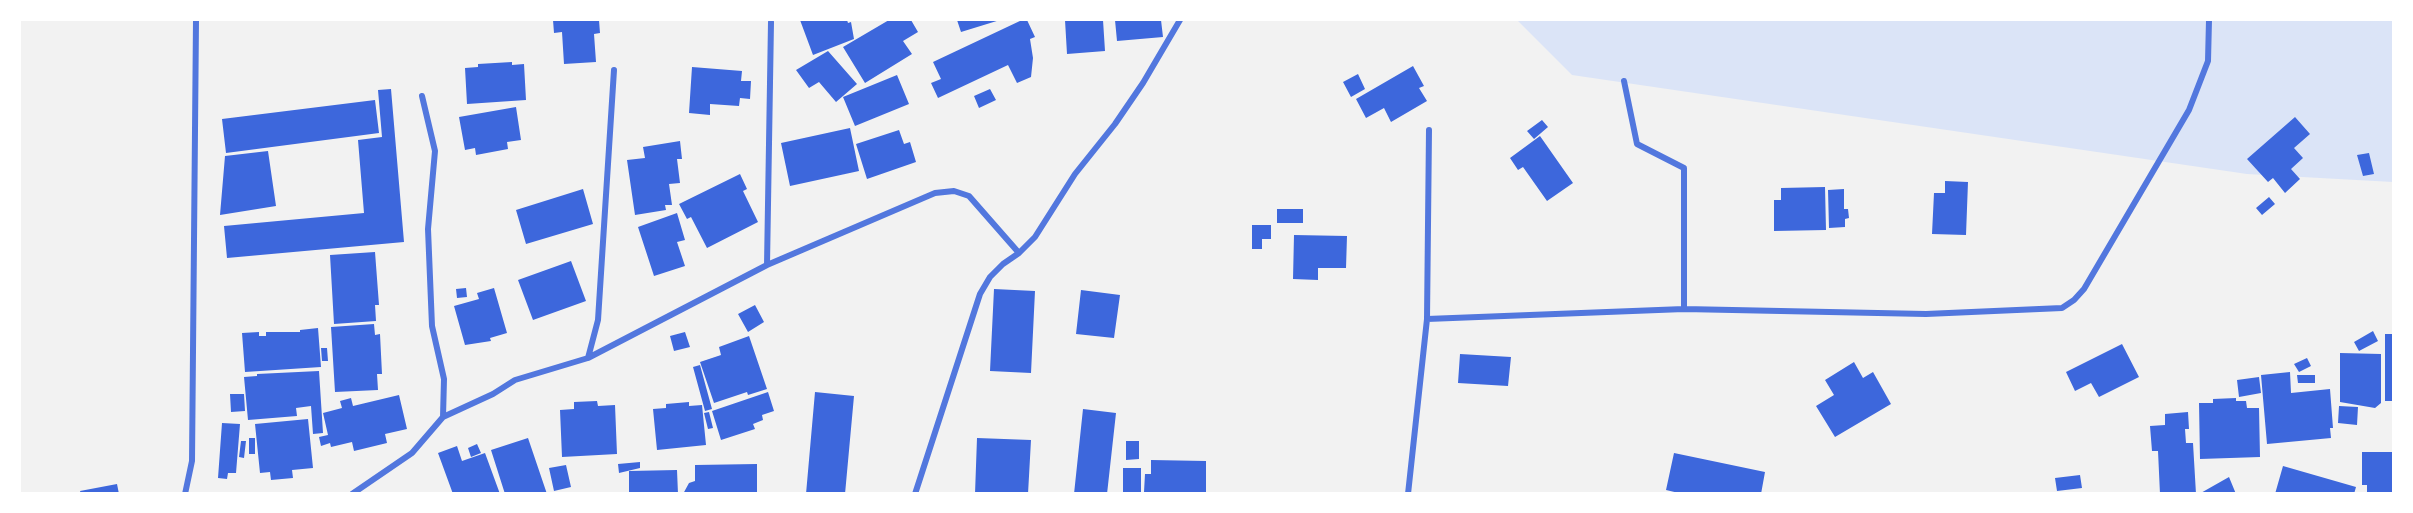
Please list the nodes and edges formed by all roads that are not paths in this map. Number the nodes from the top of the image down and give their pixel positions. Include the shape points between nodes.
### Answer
1 (196, 20) edge
2 (1180, 20) edge
3 (2209, 20) edge
4 (771, 22) dead end
5 (614, 70) dead end
6 (1624, 81) dead end
7 (422, 96) dead end
8 (1429, 130) dead end
9 (1019, 253) junction
10 (767, 265) junction
11 (1684, 309) junction
12 (1426, 319) junction
13 (588, 357) junction
14 (443, 417) junction
15 (185, 494) edge
16 (352, 494) edge
17 (915, 494) edge
18 (1408, 494) edge

1 - 15 street via 192,461
2 - 9 street via 1115,124 1075,174 1035,237
3 - 11 street via 2208,61 2189,110 2084,289 2062,309 1926,314
4 - 10 street
5 - 13 street via 598,320
6 - 11 street via 1637,144 1684,168
7 - 14 street via 435,151 428,229 432,326 444,379
8 - 12 street
9 - 10 street via 969,196 954,191 935,193
9 - 17 street via 990,277 980,294
10 - 13 street
11 - 12 street
12 - 18 street
13 - 14 street via 515,380
14 - 16 street via 412,453

